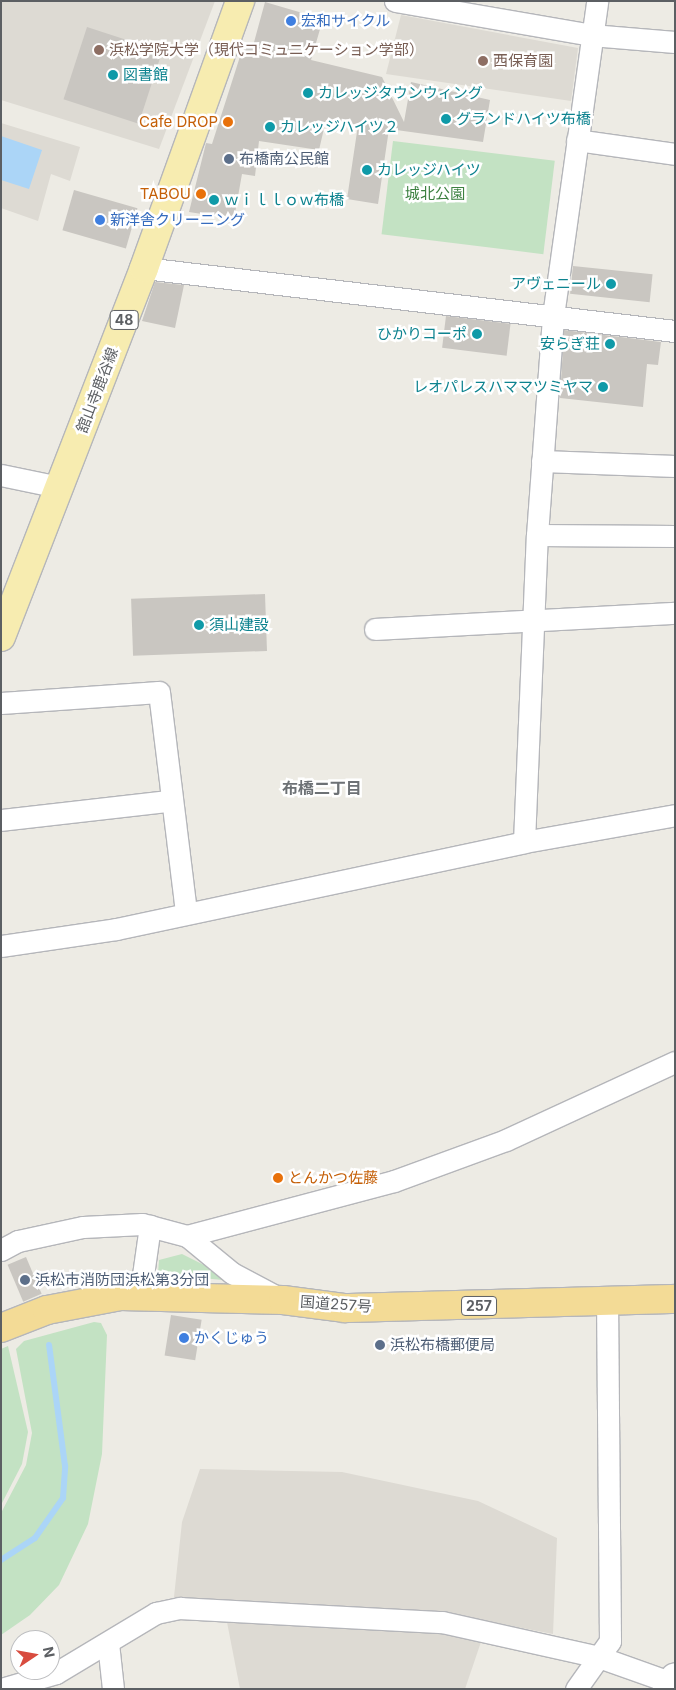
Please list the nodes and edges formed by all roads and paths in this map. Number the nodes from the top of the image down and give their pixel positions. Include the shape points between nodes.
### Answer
1 (240, 1) edge
2 (394, 1) edge
3 (597, 1) edge
4 (444, 4) edge
5 (592, 35) junction
6 (675, 42) edge
7 (578, 140) junction
8 (675, 154) edge
9 (144, 268) junction
10 (554, 316) junction
11 (675, 331) edge
12 (542, 461) junction
13 (675, 466) edge
14 (1, 475) edge
15 (59, 487) junction
16 (537, 536) junction
17 (675, 536) edge
18 (675, 613) edge
19 (535, 620) junction
20 (375, 629) dead end
21 (1, 637) edge
22 (1, 704) edge
23 (170, 801) junction
24 (675, 815) edge
25 (1, 820) edge
26 (524, 842) junction
27 (186, 913) junction
28 (1, 946) edge
29 (675, 1062) edge
30 (150, 1226) junction
31 (187, 1236) junction
32 (1, 1250) edge
33 (140, 1296) junction
34 (675, 1299) edge
35 (283, 1300) junction
36 (607, 1302) junction
37 (1, 1328) edge
38 (108, 1643) junction
39 (599, 1657) junction
40 (672, 1683) edge
41 (1, 1689) edge
42 (114, 1689) edge
43 (576, 1689) edge

1 - 9 main road, 舘山寺鹿谷線 / 48
2 - 4 street
3 - 5 street
4 - 5 street
5 - 6 street
5 - 7 street
7 - 8 street
7 - 10 street
9 - 10 street via 344,296
9 - 15 main road, 舘山寺鹿谷線 / 48
10 - 11 street
10 - 12 street
12 - 13 street
12 - 16 street
14 - 15 street
15 - 21 main road, 舘山寺鹿谷線 / 48
16 - 17 street
16 - 19 street
18 - 19 street
19 - 20 street
19 - 26 street
22 - 23 street via 159,692
23 - 25 street
23 - 27 street
24 - 26 street
26 - 27 street
27 - 28 street
29 - 31 street via 506,1140 394,1181
30 - 31 street
30 - 32 street via 83,1227 18,1241
30 - 33 street
31 - 35 street via 232,1273
33 - 35 highway, 国道257号 / 257
33 - 37 highway, 国道257号 / 257 via 47,1310
34 - 36 highway, 国道257号 / 257
35 - 36 highway, 国道257号 / 257 via 345,1308
36 - 39 street via 610,1641
38 - 39 street via 156,1613 180,1608 442,1622
38 - 41 street via 56,1673
38 - 42 street
39 - 40 street
39 - 43 street

